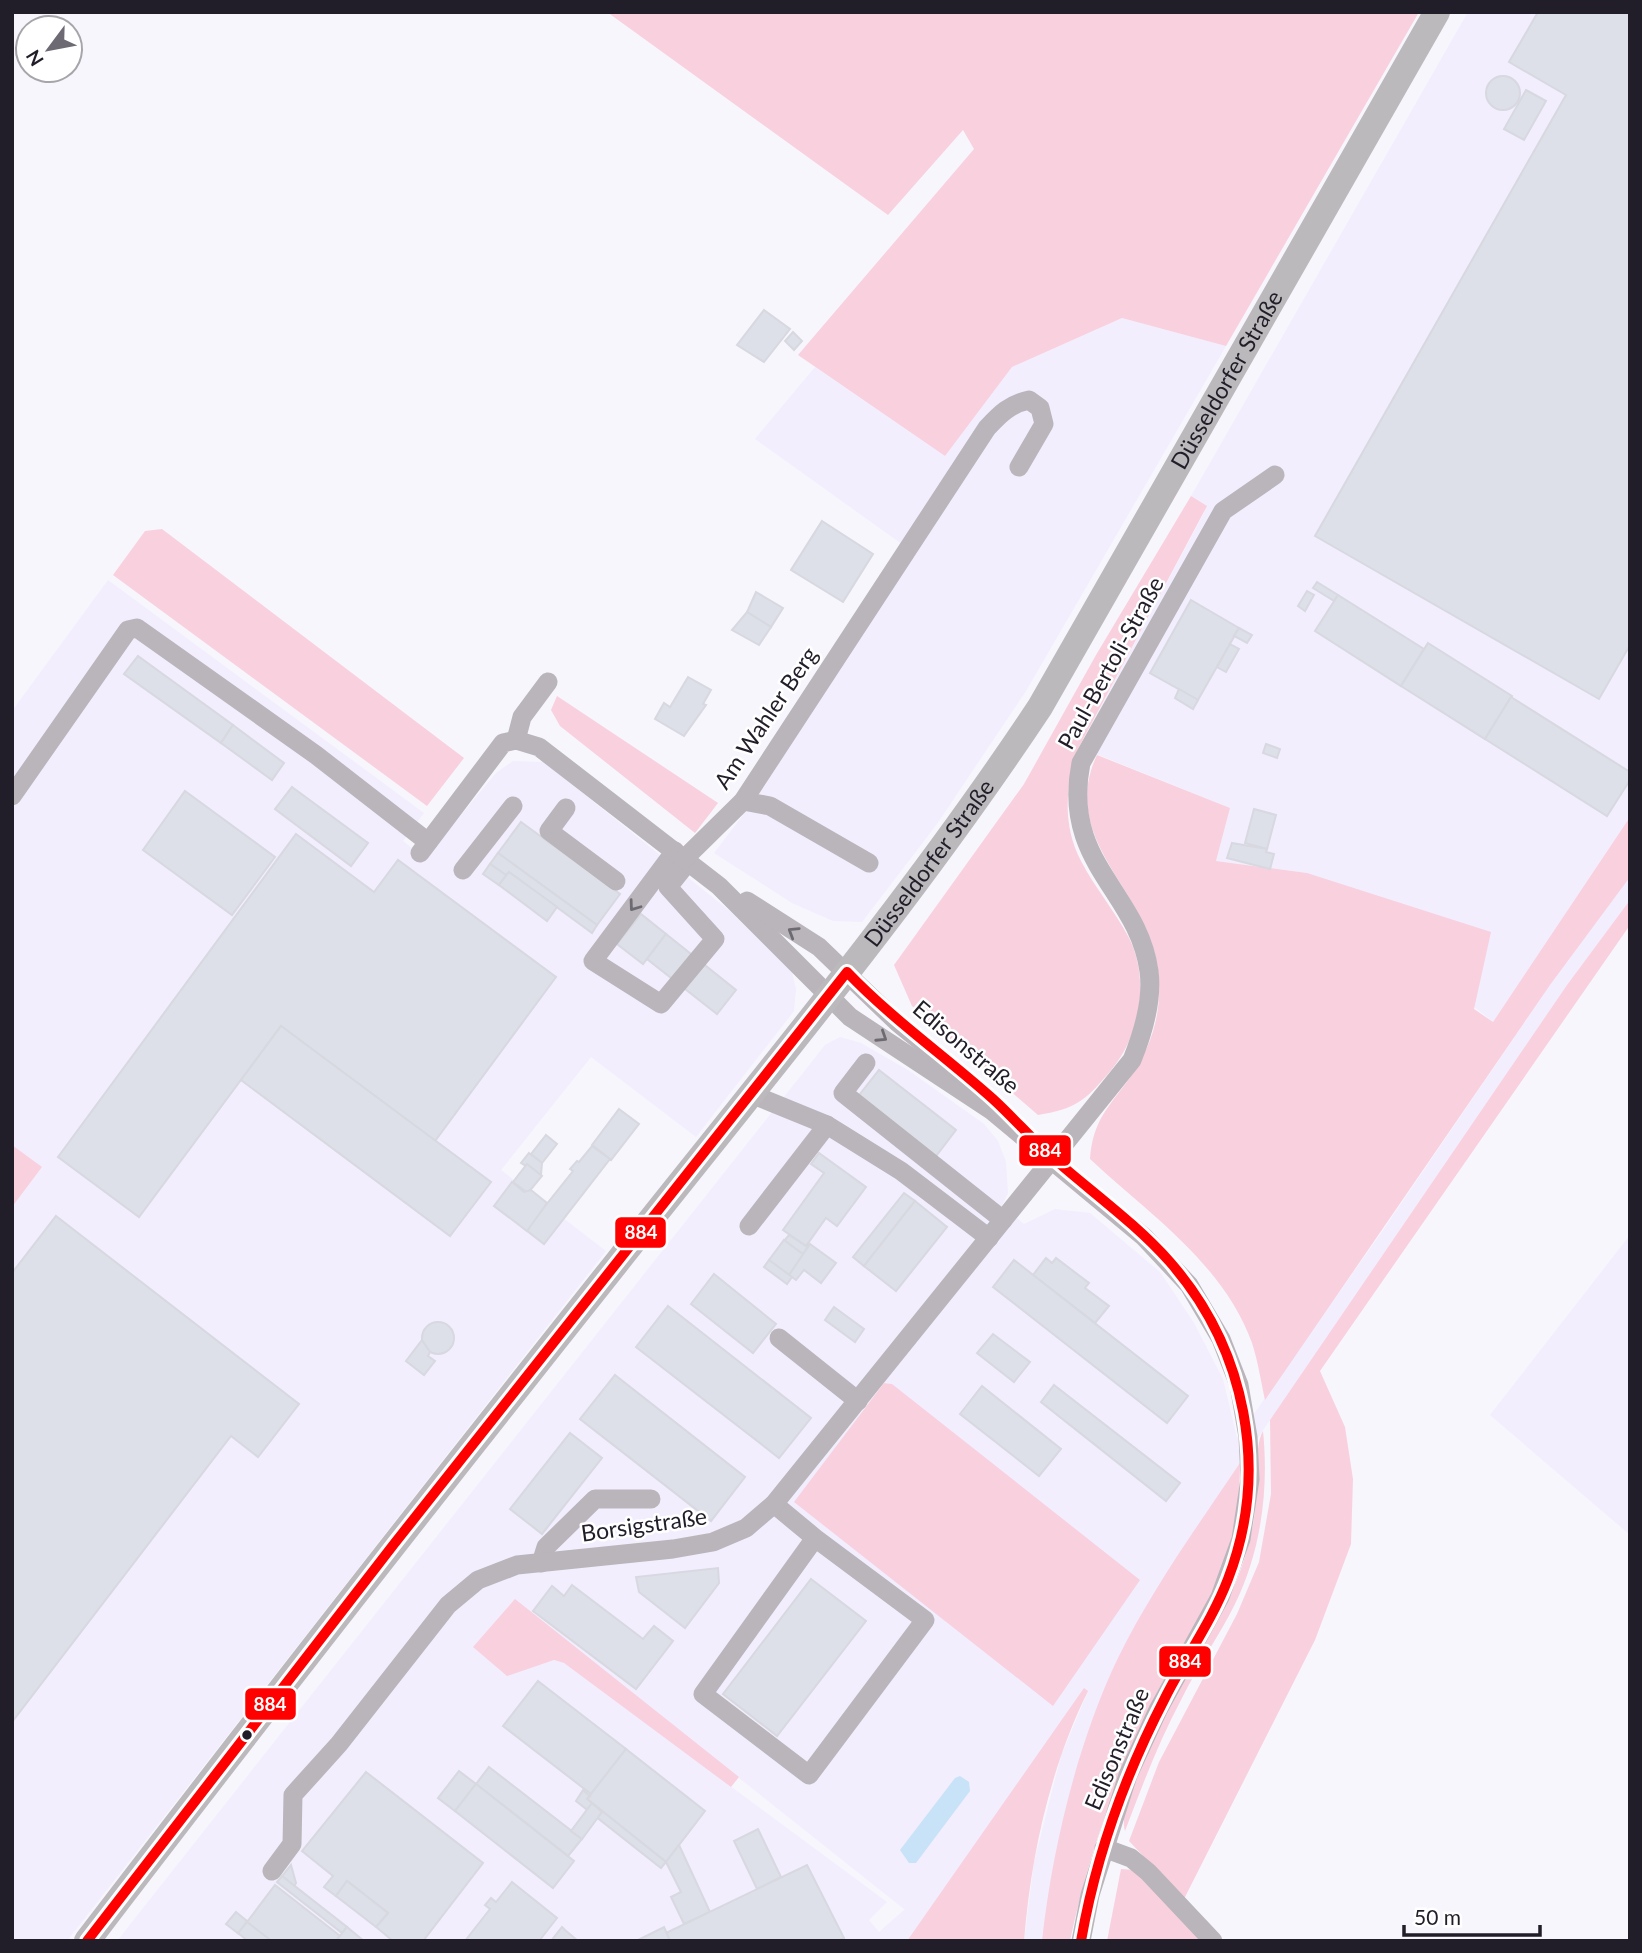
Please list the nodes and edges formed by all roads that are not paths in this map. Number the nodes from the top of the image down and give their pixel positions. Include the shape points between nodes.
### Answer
1 (1437, 12) edge
2 (1019, 467) dead end
3 (1275, 475) dead end
4 (548, 682) dead end
5 (516, 740) junction
6 (12, 796) edge
7 (743, 801) junction
8 (513, 806) dead end
9 (566, 808) dead end
10 (682, 857) junction
11 (869, 863) dead end
12 (463, 870) dead end
13 (617, 881) dead end
14 (719, 886) junction
15 (847, 972) junction
16 (828, 995) junction
17 (866, 1063) dead end
18 (751, 1094) junction
19 (827, 1125) junction
20 (1053, 1158) junction
21 (1003, 1220) junction
22 (749, 1226) dead end
23 (989, 1238) junction
24 (779, 1338) dead end
25 (858, 1401) junction
26 (651, 1499) dead end
27 (774, 1504) junction
28 (815, 1538) junction
29 (541, 1563) junction
30 (1104, 1847) junction
31 (272, 1871) dead end
32 (87, 1941) edge
33 (1081, 1941) edge
34 (1213, 1941) edge

1 - 15 main road, Düsseldorfer Straße via 1040,707 988,788
2 - 7 street, Am Wahler Berg via 1044,424 1040,408 1029,400 1016,402 987,428
3 - 20 street, Paul-Bertoli-Straße via 1223,511 1081,763 1077,807 1085,840 1143,946 1149,995 1132,1060
4 - 5 street via 522,718
5 - 6 street via 503,743 424,847 316,755 137,628 128,630
5 - 10 street via 539,747
7 - 10 street, Am Wahler Berg
7 - 11 street via 791,816
8 - 12 street
9 - 13 street via 550,831
10 -> 10 street via 593,961 661,1004 715,939 668,887
10 - 14 street
15 -> 14 street via 819,947
14 - 16 street
15 - 16 main road, Düsseldorfer Straße
15 - 20 street, Edisonstraße via 898,1023 993,1100
16 - 18 main road, Düsseldorfer Straße
16 -> 20 street, Edisonstraße via 850,1017 955,1084
17 - 21 street via 843,1093
18 - 19 street
18 - 32 main road, Düsseldorfer Straße
19 - 22 street
19 - 23 street via 901,1171
20 - 21 street, Borsigstraße
20 - 30 street, Edisonstraße via 1153,1245 1201,1302 1230,1359 1248,1437 1248,1497 1236,1559 1128,1775
21 - 23 street, Borsigstraße
23 - 25 street, Borsigstraße
24 - 25 street
25 - 27 street, Borsigstraße
26 - 29 street via 595,1499 545,1547
27 - 28 street
27 - 29 street, Borsigstraße via 746,1528 713,1542
28 - 28 street via 925,1620 809,1775 703,1694
29 - 31 street, Borsigstraße via 517,1565 478,1580 448,1605 293,1796 292,1844
30 - 33 street, Edisonstraße
30 - 34 street via 1131,1858 1148,1872

